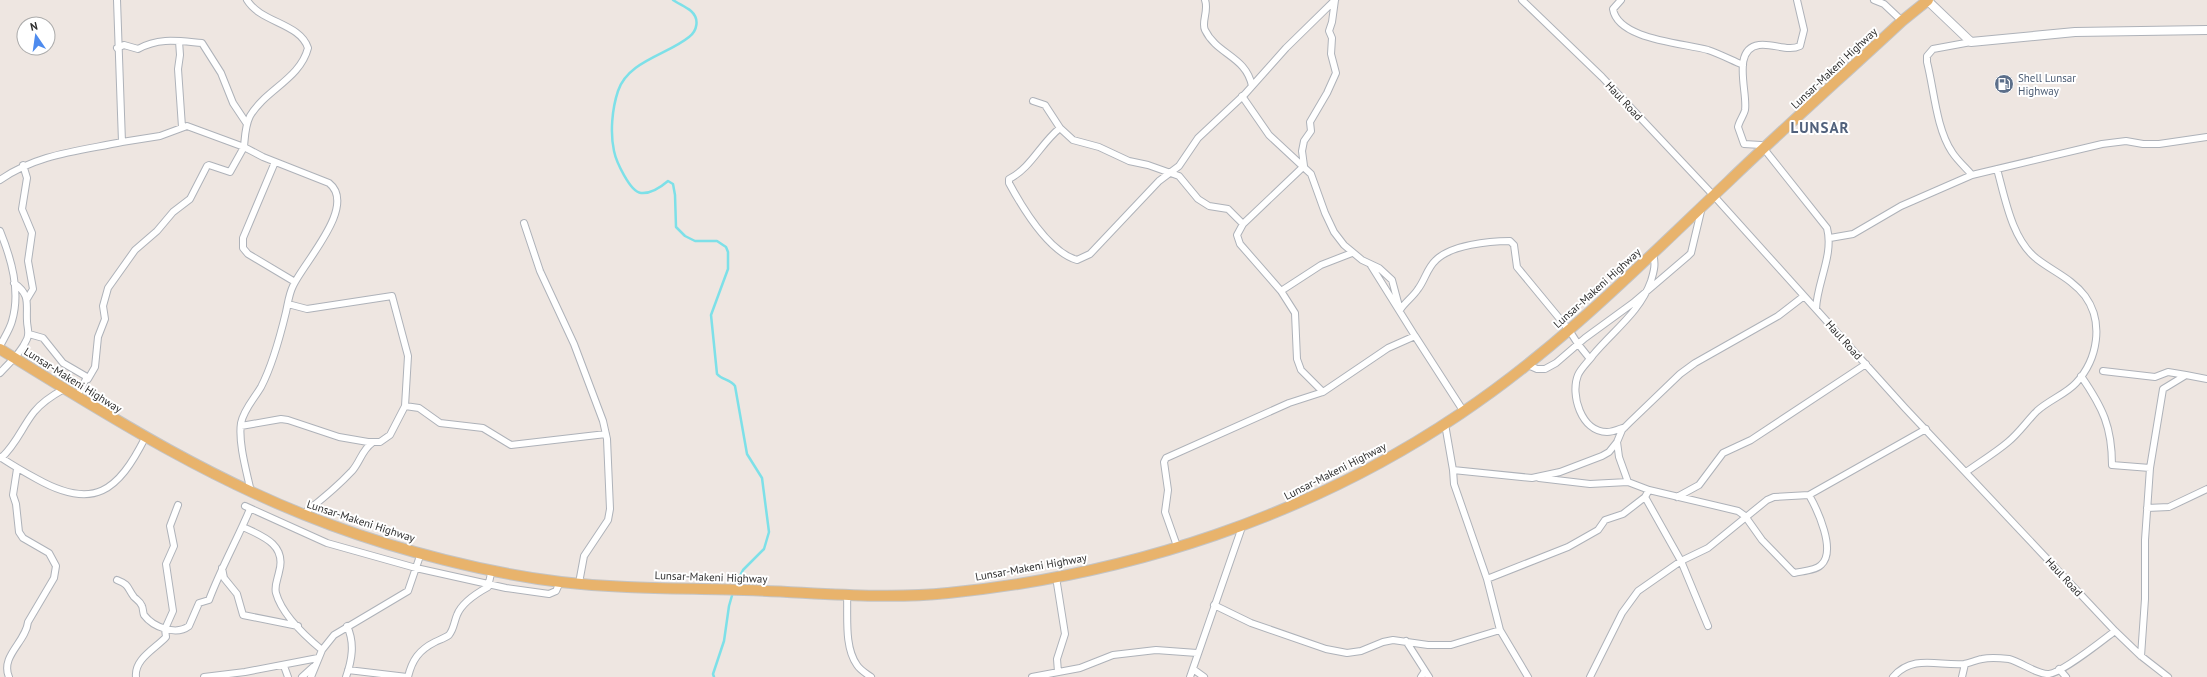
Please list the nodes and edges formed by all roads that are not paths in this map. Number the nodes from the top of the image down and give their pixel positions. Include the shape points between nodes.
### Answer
1 (117, 0) edge
2 (247, 0) edge
3 (1205, 0) edge
4 (1335, 0) edge
5 (1522, 0) edge
6 (1621, 0) edge
7 (1874, 0) edge
8 (1927, 0) edge
9 (1798, 1) edge
10 (1902, 21) junction
11 (2207, 30) edge
12 (179, 41) junction
13 (1971, 42) junction
14 (117, 48) junction
15 (1743, 65) junction
16 (1252, 86) junction
17 (1242, 96) junction
18 (1033, 101) dead end
19 (247, 124) junction
20 (182, 127) junction
21 (1060, 128) junction
22 (2207, 137) edge
23 (122, 142) junction
24 (244, 147) junction
25 (1764, 149) junction
26 (275, 162) junction
27 (23, 165) junction
28 (1304, 166) junction
29 (1997, 169) junction
30 (1169, 174) junction
31 (1972, 175) junction
32 (0, 180) edge
33 (1714, 196) junction
34 (1702, 208) junction
35 (524, 223) dead end
36 (1243, 224) junction
37 (0, 231) edge
38 (1830, 238) junction
39 (1352, 253) junction
40 (1653, 254) junction
41 (295, 282) junction
42 (14, 283) junction
43 (1281, 291) junction
44 (1647, 291) junction
45 (1804, 296) junction
46 (26, 299) junction
47 (288, 304) junction
48 (1816, 309) junction
49 (1400, 310) junction
50 (1569, 330) junction
51 (29, 334) junction
52 (1415, 336) junction
53 (1578, 344) junction
54 (0, 346) edge
55 (0, 349) edge
56 (16, 358) junction
57 (1590, 359) junction
58 (1866, 364) junction
59 (1528, 365) junction
60 (0, 372) edge
61 (2103, 372) dead end
62 (2186, 375) junction
63 (2081, 376) junction
64 (88, 379) junction
65 (2207, 379) edge
66 (64, 389) junction
67 (1323, 392) junction
68 (77, 397) junction
69 (405, 406) junction
70 (1464, 412) junction
71 (1445, 424) junction
72 (241, 426) junction
73 (1625, 428) junction
74 (1926, 429) junction
75 (606, 434) junction
76 (145, 438) junction
77 (1617, 442) junction
78 (372, 443) junction
79 (1, 457) edge
80 (2150, 468) junction
81 (17, 469) junction
82 (1453, 470) junction
83 (1966, 472) junction
84 (1532, 478) junction
85 (1628, 482) junction
86 (2207, 489) edge
87 (1649, 490) junction
88 (252, 493) junction
89 (1809, 495) junction
90 (1645, 497) junction
91 (1677, 497) junction
92 (178, 505) dead end
93 (2147, 508) junction
94 (302, 514) junction
95 (1745, 516) junction
96 (243, 527) junction
97 (1242, 527) junction
98 (1177, 546) junction
99 (420, 553) junction
100 (1681, 561) junction
101 (222, 568) junction
102 (416, 568) junction
103 (492, 569) junction
104 (1056, 576) junction
105 (1487, 579) junction
106 (117, 580) dead end
107 (560, 582) junction
108 (489, 583) junction
109 (579, 583) junction
110 (847, 595) junction
111 (1214, 605) junction
112 (298, 626) junction
113 (347, 626) junction
114 (1708, 626) dead end
115 (165, 629) junction
116 (1500, 630) junction
117 (2115, 631) junction
118 (1406, 641) junction
119 (322, 650) junction
120 (1197, 653) junction
121 (2142, 656) junction
122 (318, 658) junction
123 (1965, 664) junction
124 (284, 666) junction
125 (314, 666) junction
126 (1193, 669) junction
127 (2059, 669) junction
128 (348, 670) junction
129 (1425, 670) junction
130 (1058, 672) junction
131 (9, 677) edge
132 (136, 677) edge
133 (204, 677) edge
134 (288, 677) edge
135 (302, 677) edge
136 (311, 677) edge
137 (346, 677) edge
138 (408, 677) edge
139 (871, 677) edge
140 (1032, 677) edge
141 (1190, 677) edge
142 (1204, 677) edge
143 (1421, 677) edge
144 (1429, 677) edge
145 (1528, 677) edge
146 (1590, 677) edge
147 (1892, 677) edge
148 (1962, 677) edge
149 (2066, 677) edge
150 (2168, 677) edge

1 - 14 street
2 - 19 street via 263,16 294,31 304,39 308,48 287,81 256,109
3 - 16 street via 1208,8 1204,24 1210,39 1248,72
4 - 16 street
4 - 28 street via 1329,31 1336,73 1310,122 1311,131 1304,141 1302,151
5 - 33 street, Haul Road via 1602,77
6 - 15 street via 1615,6 1614,14 1634,32 1646,38 1710,51
7 - 10 street via 1884,4
8 - 10 main road, Lunsar-Makeni Highway
8 - 13 street
9 - 15 street via 1804,30 1800,46 1791,48 1759,45 1748,52
10 - 25 main road, Lunsar-Makeni Highway
11 - 13 street via 2075,32
12 - 14 street via 167,39 138,49 124,45
12 - 19 street via 202,43 221,73 234,103
12 - 20 street
13 - 31 street via 1933,49 1927,56 1927,62 1940,127 1952,153
14 - 23 street via 121,80
15 - 25 street via 1745,110 1739,121 1739,134 1744,144 1759,144
16 - 17 street
17 - 28 street via 1269,135
17 - 30 street via 1198,138 1179,166
18 - 21 street via 1045,105
19 - 24 street
20 - 23 street via 160,136
20 - 24 street via 187,126
21 - 30 street via 1073,140 1082,144 1098,147 1129,161 1148,165
21 - 30 street via 1051,135 1020,173 1009,179 1009,183 1025,212 1047,238 1071,258 1077,260 1090,254 1159,181
22 - 29 street via 2159,144 2126,141 2102,144
23 - 27 street via 61,153
24 - 26 street
24 - 64 street via 230,172 207,166 190,198 135,250 108,288 103,306 104,319 98,337 95,368
25 - 33 main road, Lunsar-Makeni Highway
25 - 38 street via 1822,220
26 - 41 street via 242,244 248,254
26 - 41 street via 329,183 336,190 335,210 326,235
27 - 32 street
27 - 46 street via 26,178 22,209 32,233 28,261 33,289
28 - 36 street
28 - 39 street via 1313,179 1324,213 1334,232
29 - 31 street
29 - 63 street via 2016,231 2036,258 2072,282 2094,313 2097,328 2094,352
30 - 36 street via 1183,179 1198,199 1209,206 1228,209
31 - 38 street via 1901,206 1854,234
33 - 34 main road, Lunsar-Makeni Highway
33 - 45 street, Haul Road
34 - 40 main road, Lunsar-Makeni Highway
34 - 44 street via 1692,253
35 - 75 street via 540,271 574,344
36 - 43 street via 1237,235 1240,244
37 - 42 street
38 - 48 street via 1816,294
39 - 43 street via 1321,265
39 - 49 street via 1387,273 1392,280
40 - 44 street via 1655,262
40 - 50 main road, Lunsar-Makeni Highway
41 - 47 street
42 - 46 street via 24,291
42 - 54 street via 12,321
43 - 67 street via 1295,313 1297,359 1302,370
44 - 53 street
44 - 57 street via 1640,305
45 - 48 street, Haul Road
45 - 73 street via 1751,332 1690,366
46 - 51 street
47 - 69 street via 307,309 392,296 408,356
47 - 72 street via 267,373 248,406
48 - 58 street, Haul Road
49 - 50 street via 1418,290 1436,260 1445,253 1471,245 1510,241 1514,245 1517,267
49 - 52 street
50 - 53 street
50 - 59 main road, Lunsar-Makeni Highway
51 - 56 street
51 - 64 street via 43,338 63,363
52 - 67 street via 1382,351
52 - 70 street
53 - 57 street
53 - 59 street via 1545,369
55 - 56 main road, Lunsar-Makeni Highway
56 - 60 street
56 - 66 main road, Lunsar-Makeni Highway
57 - 73 street via 1579,373 1575,384 1578,406 1591,426 1599,431
58 - 74 street, Haul Road
58 - 91 street via 1751,440 1723,453 1699,485
59 - 70 main road, Lunsar-Makeni Highway
61 - 62 street via 2155,377 2168,372
62 - 65 street
62 - 80 street via 2163,389
63 - 80 street via 2095,396 2109,428 2112,440 2112,465
63 - 83 street via 2076,383 2036,412 2007,443
64 - 68 street
66 - 68 main road, Lunsar-Makeni Highway
66 - 79 street via 34,411 12,447
67 - 98 street via 1289,403 1166,458 1164,462 1168,490 1165,512
68 - 76 main road, Lunsar-Makeni Highway
69 - 75 street via 419,408 440,423 483,428 511,445
69 - 78 street via 385,440
70 - 71 main road, Lunsar-Makeni Highway
71 - 82 street
71 - 97 main road, Lunsar-Makeni Highway via 1334,487
72 - 78 street via 281,419 339,437
72 - 88 street via 244,463
73 - 77 street
74 - 83 street, Haul Road
74 - 89 street
75 - 109 street via 610,509 608,520 584,556
76 - 81 street via 124,473 113,484 96,494 71,495
76 - 88 main road, Lunsar-Makeni Highway
77 - 84 street via 1609,452 1589,461 1560,472
77 - 85 street
78 - 94 street via 365,449 353,470 325,497
79 - 81 street
80 - 93 street
81 - 131 street via 13,495 19,532 23,538 49,553 56,566 54,578 28,622 27,630 8,656 6,664
82 - 84 street
82 - 105 street via 1454,484
83 - 117 street, Haul Road
84 - 85 street via 1590,484
85 - 87 street
86 - 93 street via 2169,507
87 - 90 street
87 - 91 street
88 - 94 main road, Lunsar-Makeni Highway
89 - 95 street via 1774,497
89 - 95 street via 1826,540 1825,558 1821,565 1814,569 1794,572 1762,540
90 - 100 street
90 - 105 street via 1623,514 1605,520 1598,530 1568,547
91 - 95 street via 1730,509
92 - 115 street via 170,526 174,546 166,564 173,611
93 - 121 street
94 - 99 main road, Lunsar-Makeni Highway via 378,542
95 - 100 street via 1708,548
96 - 101 street
96 - 102 street via 248,508 327,543
96 - 112 street via 266,537 276,547 281,560 275,591
97 - 98 main road, Lunsar-Makeni Highway
97 - 111 street
98 - 104 main road, Lunsar-Makeni Highway via 1122,563
99 - 102 street
99 - 103 main road, Lunsar-Makeni Highway
100 - 114 street
100 - 146 street via 1638,592 1622,613
101 - 112 street via 224,578 237,594 243,615
101 - 115 street via 209,600 199,603 189,626 181,630
102 - 108 street
102 - 113 street via 408,591
103 - 107 main road, Lunsar-Makeni Highway
103 - 108 street
104 - 110 main road, Lunsar-Makeni Highway via 947,593
104 - 130 street via 1065,634 1056,659
105 - 116 street
106 - 115 street via 128,586 142,605 144,615
107 - 108 street via 556,591 549,594
107 - 109 main road, Lunsar-Makeni Highway
108 - 138 street via 488,587 475,594 464,605 448,636 420,651 413,661
109 - 110 main road, Lunsar-Makeni Highway
110 - 139 street via 849,644 857,666
111 - 118 street via 1250,623 1337,652 1361,651 1393,640
111 - 120 street
112 - 119 street
113 - 119 street via 334,635
113 - 128 street via 351,635 352,650
115 - 132 street via 166,637 140,660 135,670
116 - 118 street via 1452,645 1428,645
116 - 145 street
117 - 121 street, Haul Road
117 - 127 street
118 - 129 street
119 - 122 street
120 - 126 street
120 - 130 street via 1156,650 1113,655 1080,668
121 - 150 street, Haul Road
122 - 124 street
122 - 125 street
123 - 127 street via 1982,658 1997,658 2020,662 2041,673 2048,674
123 - 147 street via 1919,662 1906,666
123 - 148 street
124 - 133 street
124 - 134 street
125 - 135 street
125 - 136 street
126 - 141 street
126 - 142 street
127 - 149 street
128 - 137 street
128 - 138 street
129 - 143 street
129 - 144 street
130 - 140 street

